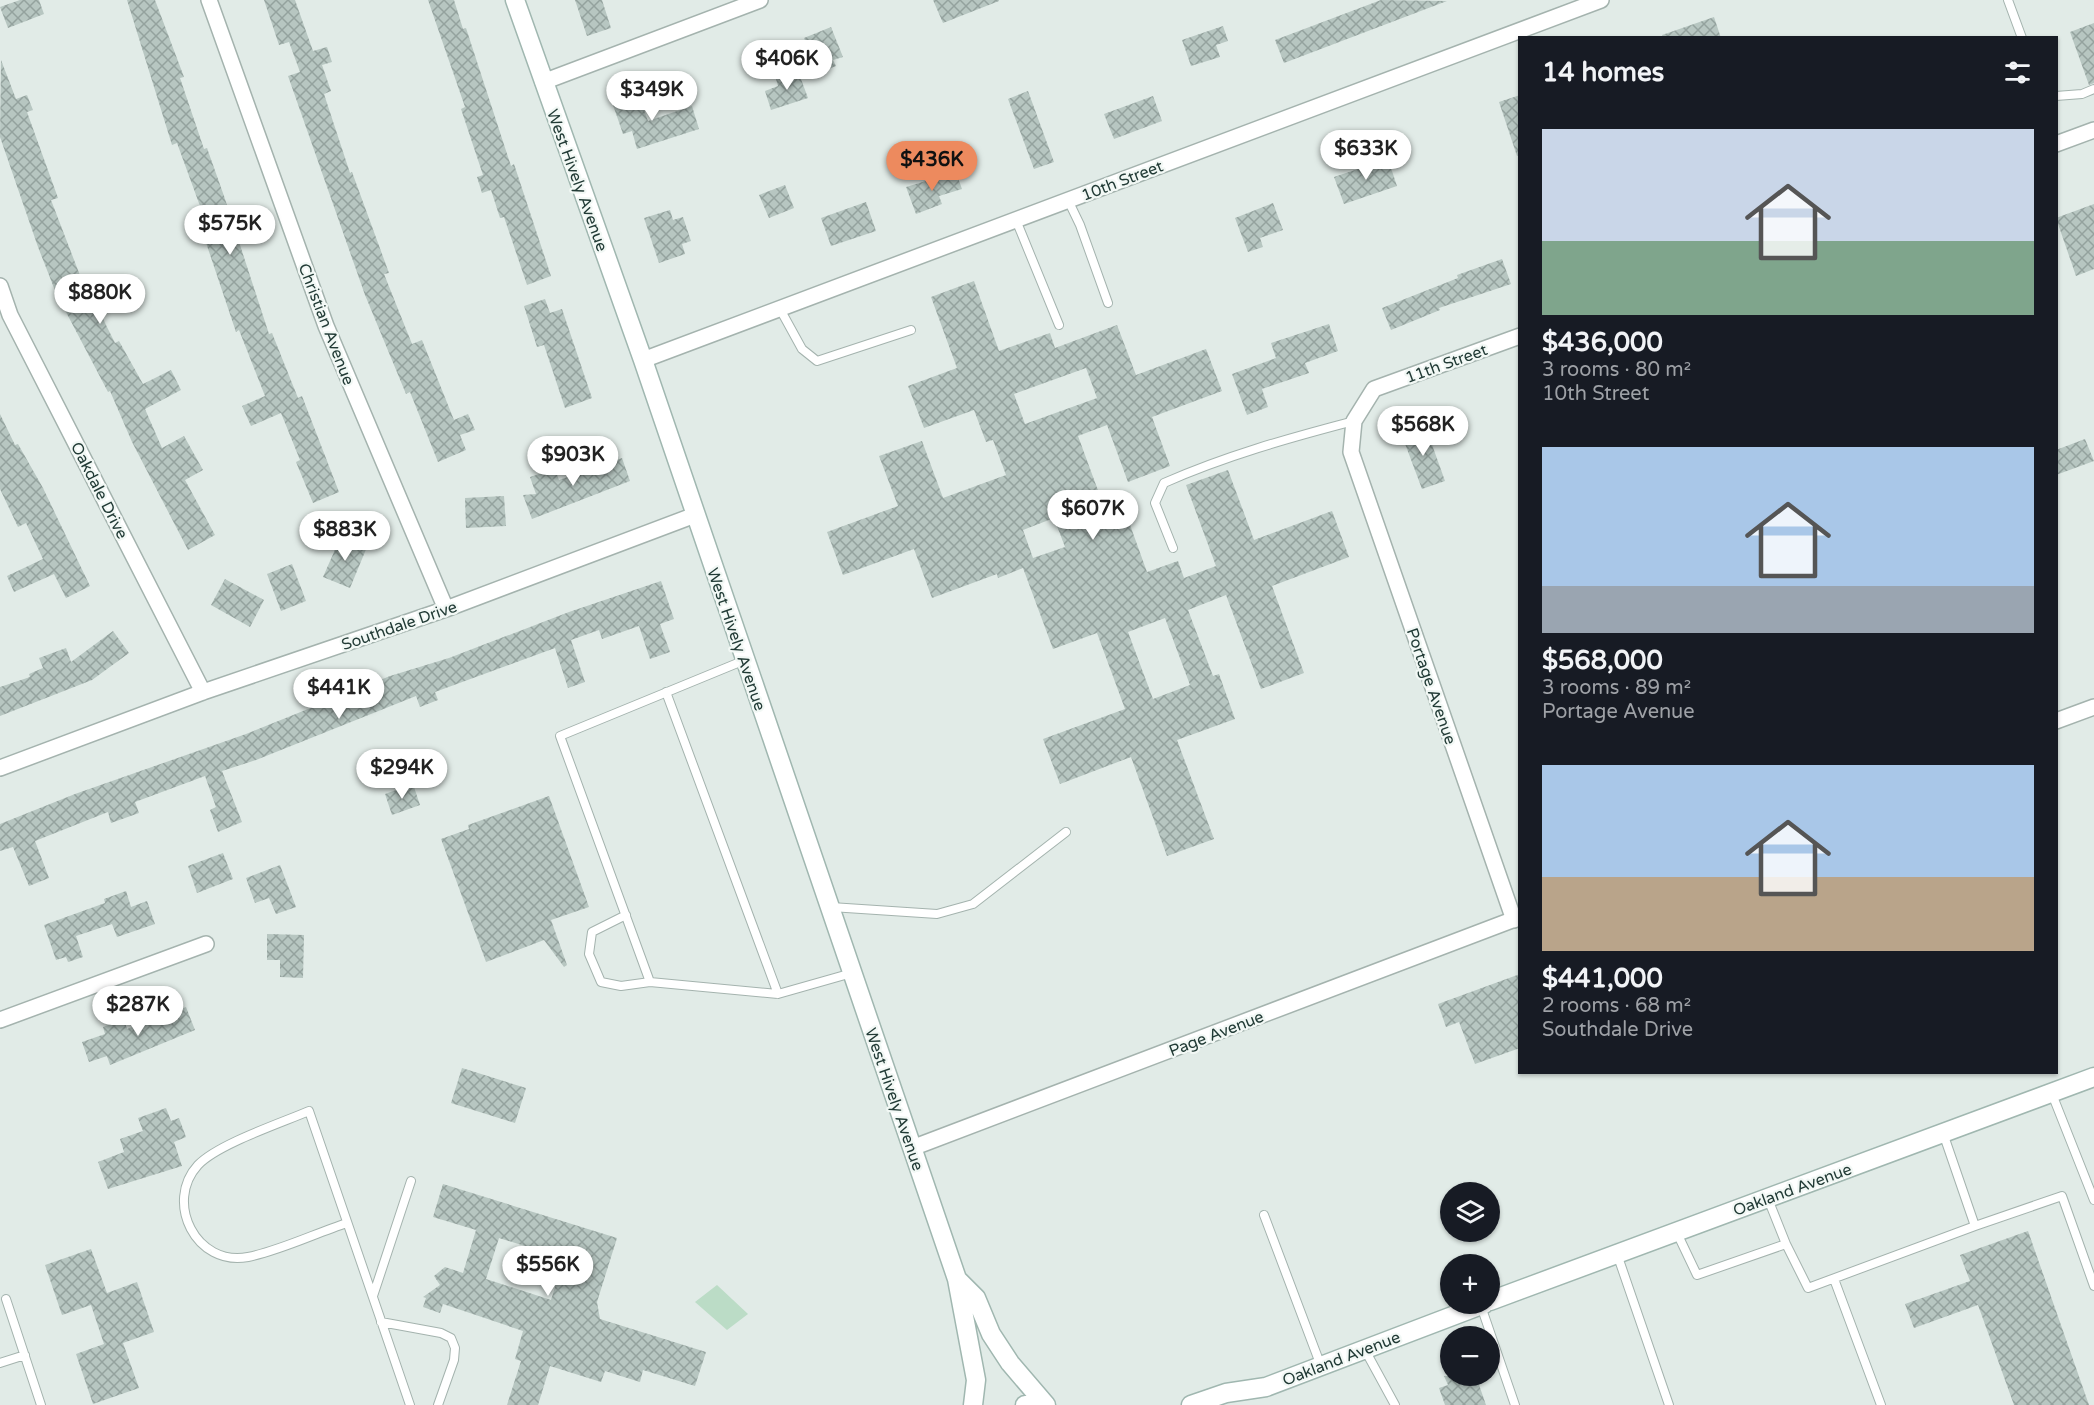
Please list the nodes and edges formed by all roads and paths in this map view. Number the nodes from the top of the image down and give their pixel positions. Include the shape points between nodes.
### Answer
1 (209, 0) edge
2 (515, 0) edge
3 (760, 0) edge
4 (1601, 0) edge
5 (2008, 0) edge
6 (2022, 36) edge
7 (543, 82) junction
8 (2094, 89) edge
9 (2058, 96) edge
10 (2094, 130) edge
11 (2058, 143) edge
12 (1068, 200) junction
13 (1016, 220) junction
14 (0, 286) edge
15 (1108, 303) dead end
16 (780, 309) junction
17 (1059, 325) dead end
18 (911, 330) dead end
19 (1518, 337) edge
20 (643, 360) junction
21 (1354, 421) junction
22 (695, 515) junction
23 (1173, 548) dead end
24 (446, 609) junction
25 (745, 660) junction
26 (203, 692) junction
27 (666, 693) junction
28 (2094, 707) edge
29 (2058, 720) edge
30 (0, 768) edge
31 (1066, 832) dead end
32 (829, 907) junction
33 (626, 915) junction
34 (1516, 918) edge
35 (206, 944) dead end
36 (852, 973) junction
37 (650, 982) junction
38 (778, 994) junction
39 (0, 1020) edge
40 (2094, 1077) edge
41 (2052, 1093) junction
42 (1943, 1133) junction
43 (912, 1148) junction
44 (411, 1181) dead end
45 (1768, 1198) junction
46 (2094, 1200) edge
47 (1264, 1215) dead end
48 (347, 1223) junction
49 (1975, 1226) junction
50 (1677, 1232) junction
51 (1786, 1244) junction
52 (1617, 1254) junction
53 (957, 1279) junction
54 (1834, 1279) junction
55 (2094, 1286) edge
56 (373, 1296) junction
57 (1500, 1297) edge
58 (6, 1299) dead end
59 (1456, 1314) edge
60 (1487, 1314) edge
61 (381, 1322) junction
62 (1365, 1349) junction
63 (25, 1355) junction
64 (0, 1364) edge
65 (1321, 1366) junction
66 (1266, 1387) junction
67 (41, 1405) edge
68 (410, 1405) edge
69 (438, 1405) edge
70 (973, 1405) edge
71 (1046, 1405) edge
72 (1191, 1405) edge
73 (1240, 1405) edge
74 (1395, 1405) edge
75 (1515, 1405) edge
76 (1669, 1405) edge
77 (1881, 1405) edge

1 - 24 street, Christian Avenue via 326,326
2 - 7 street, West Hively Avenue
3 - 7 street
4 - 12 street, 10th Street
5 - 6 lane
7 - 20 street, West Hively Avenue
8 - 9 lane
10 - 11 street
12 - 13 street, 10th Street
12 - 15 lane
13 - 16 street, 10th Street
13 - 17 lane
14 - 26 street, Oakdale Drive via 10,315
16 - 18 lane via 802,349 817,361
16 - 20 street, 10th Street
19 - 21 street, 11th Street via 1374,388
20 - 22 street, West Hively Avenue
21 - 23 lane via 1198,468 1164,483 1155,503
21 - 34 street, Portage Avenue via 1351,452
22 - 24 street, Southdale Drive
22 - 25 street, West Hively Avenue
24 - 26 street, Southdale Drive
25 - 27 lane
25 - 32 street, West Hively Avenue
26 - 30 street, Southdale Drive
27 - 33 lane via 560,736
27 - 38 lane
28 - 29 street
31 - 32 lane via 973,904 937,914
32 - 36 street, West Hively Avenue
33 - 37 lane
33 - 37 lane via 592,932 589,954 601,982 621,986
34 - 43 street, Page Avenue
35 - 39 street
36 - 38 lane
36 - 43 street, West Hively Avenue
37 - 38 lane
40 - 41 street, Oakland Avenue
41 - 42 street, Oakland Avenue
41 - 46 lane
42 - 45 street, Oakland Avenue
42 - 49 lane
43 - 53 street, West Hively Avenue
44 - 56 lane
45 - 50 street, Oakland Avenue
45 - 51 lane
47 - 65 lane
48 - 48 lane via 309,1111 246,1136 200,1164 189,1179 182,1201 189,1227 203,1245 223,1256 246,1257
48 - 56 lane
49 - 54 lane
49 - 55 lane via 2062,1196
50 - 51 lane via 1697,1275
50 - 52 street, Oakland Avenue
51 - 54 lane via 1808,1288
52 - 57 street, Oakland Avenue
52 - 76 lane
53 - 70 street, West Hively Avenue via 976,1380
53 - 71 street via 976,1298 991,1334 1010,1363
54 - 77 lane
56 - 61 lane
58 - 63 lane
59 - 62 street, Oakland Avenue
60 - 75 lane
61 - 68 lane
61 - 69 lane via 451,1338 454,1360
62 - 65 street, Oakland Avenue
62 - 74 lane
63 - 64 lane
63 - 67 lane
65 - 66 street, Oakland Avenue
66 - 72 street, Oakland Avenue via 1226,1393
66 - 73 street, Oakland Avenue

